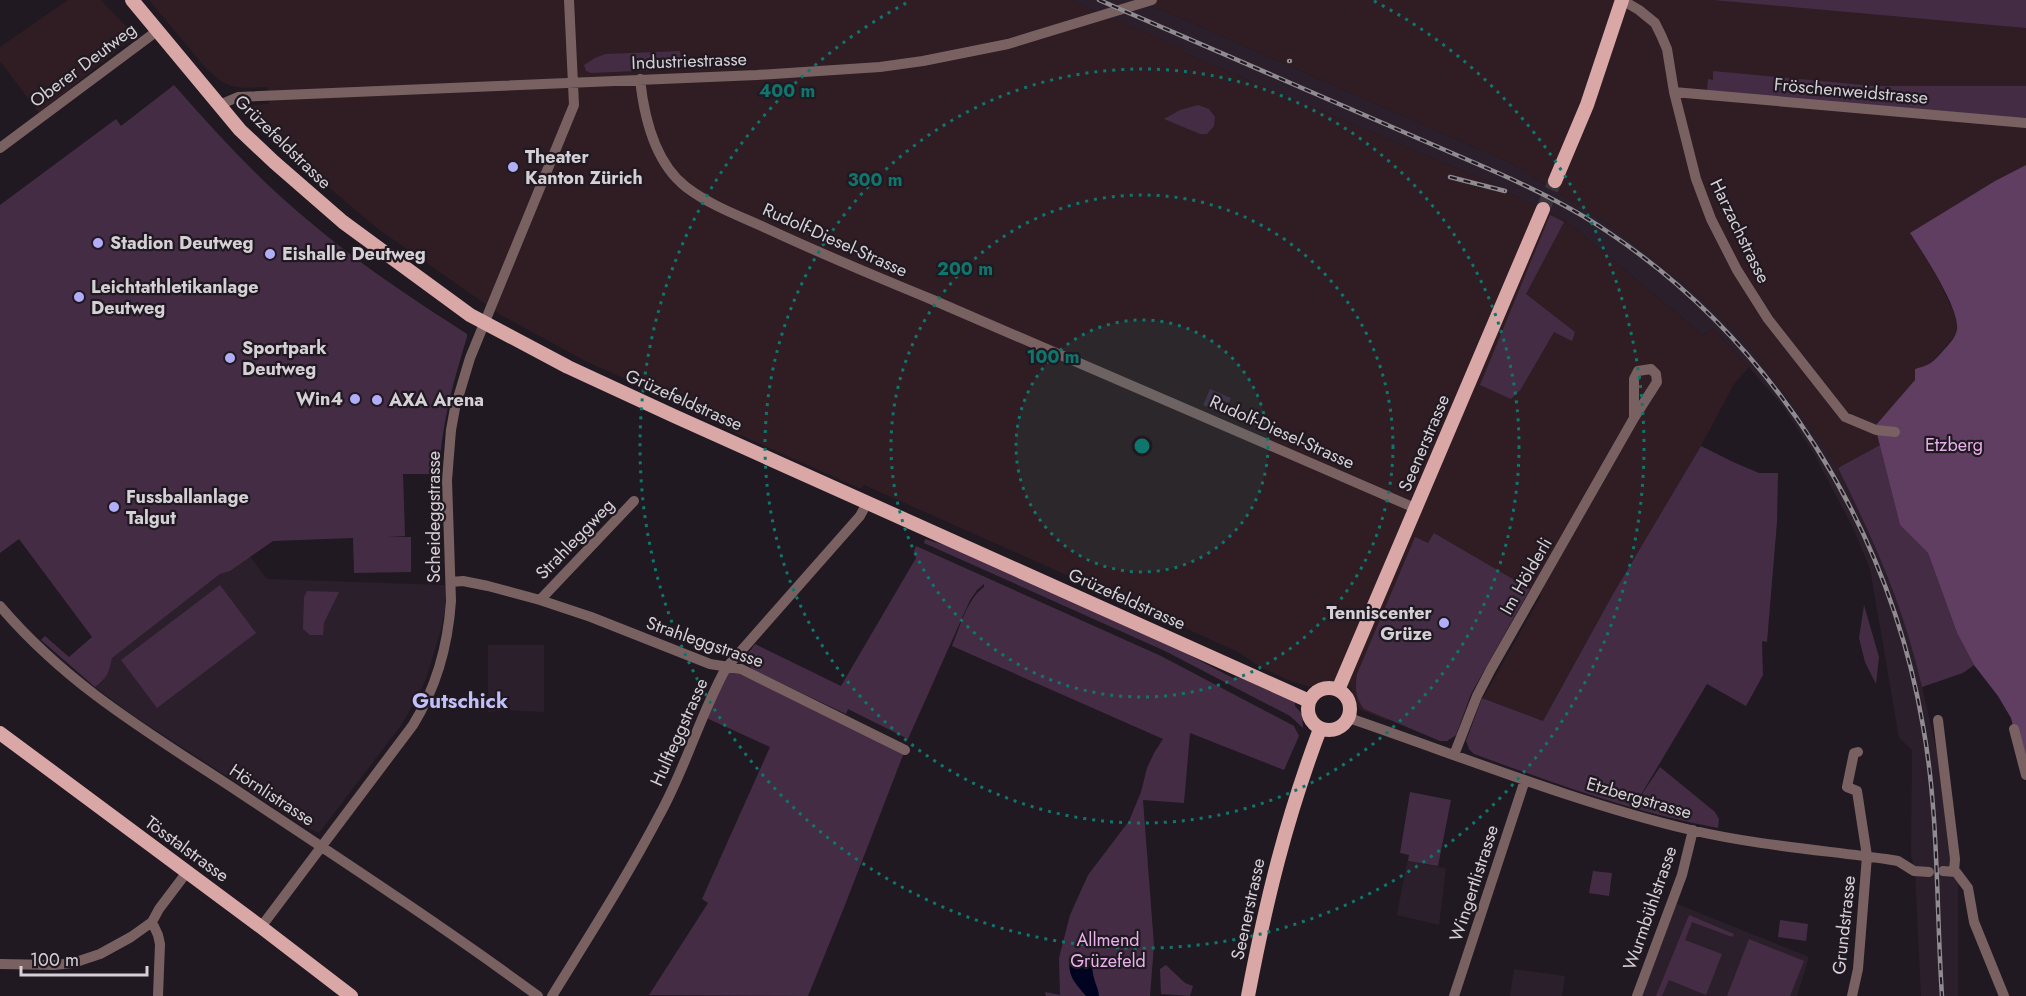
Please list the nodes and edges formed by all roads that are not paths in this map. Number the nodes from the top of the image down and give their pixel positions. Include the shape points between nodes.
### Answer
1 (132, 0) edge
2 (569, 0) edge
3 (1152, 0) edge
4 (1622, 0) edge
5 (157, 31) junction
6 (640, 79) junction
7 (572, 82) junction
8 (1674, 92) junction
9 (219, 105) junction
10 (2026, 123) edge
11 (0, 148) edge
12 (1555, 181) tunnel mouth
13 (1543, 210) tunnel mouth
14 (484, 323) junction
15 (1634, 418) dead end
16 (1895, 432) dead end
17 (634, 501) dead end
18 (867, 503) junction
19 (1415, 508) junction
20 (451, 582) junction
21 (540, 600) junction
22 (0, 606) edge
23 (726, 668) junction
24 (1338, 690) junction
25 (1309, 701) junction
26 (1349, 718) junction
27 (1938, 720) dead end
28 (1320, 729) junction
29 (2014, 729) dead end
30 (0, 733) edge
31 (904, 750) dead end
32 (1858, 752) dead end
33 (1454, 754) junction
34 (2026, 776) edge
35 (1525, 780) junction
36 (1693, 830) junction
37 (322, 847) junction
38 (1868, 856) junction
39 (187, 872) junction
40 (1929, 872) dead end
41 (152, 922) junction
42 (261, 927) junction
43 (0, 964) edge
44 (158, 996) edge
45 (351, 996) edge
46 (538, 996) edge
47 (552, 996) edge
48 (1248, 996) edge
49 (1454, 996) edge
50 (1637, 996) edge
51 (1852, 996) edge
52 (2004, 996) edge

1 - 5 main road, Grüzefeldstrasse
2 - 7 street, Scheideggstrasse
3 - 6 street, Industriestrasse via 1027,40 923,61 837,70
4 - 8 street, Harzachstrasse via 1655,23 1667,50
4 - 12 main road via 1587,105
5 - 9 main road, Grüzefeldstrasse
5 - 11 street, Oberer Deutweg
6 - 7 street, Industriestrasse
6 - 19 street, Rudolf-Diesel-Strasse via 651,135 665,164 684,185 710,204
7 - 9 street, Industriestrasse via 238,98
7 - 14 street, Scheideggstrasse via 574,105
8 - 10 street, Fröschenweidstrasse
8 - 16 street, Harzachstrasse via 1695,179 1711,219 1768,319 1845,417 1876,430
9 - 14 main road, Grüzefeldstrasse via 274,162 344,222
13 - 19 main road, Seenerstrasse
14 - 18 main road, Grüzefeldstrasse via 568,367
14 - 20 street, Scheideggstrasse via 470,358 451,430 447,480
15 - 33 street, Im Hölderli via 1491,669
17 - 21 street, Strahleggweg
18 - 23 street, Hulfteggstrasse via 860,516
18 - 25 main road, Grüzefeldstrasse
19 - 24 main road, Seenerstrasse
20 - 21 street, Strahleggstrasse via 488,586
20 - 37 street, Scheideggstrasse via 450,615 440,666 424,705
21 - 23 street, Strahleggstrasse
22 - 37 street, Hörnlistrasse via 49,658 94,696
23 - 31 street, Strahleggstrasse via 741,669
23 - 47 street, Hulfteggstrasse via 661,813
24 - 25 main road via 1325,688
24 - 26 main road via 1348,699
25 - 28 main road via 1308,714
26 - 28 main road via 1334,730
26 - 33 street, Etzbergstrasse
27 - 52 street via 1955,859 1948,871 1960,876 1968,888 1974,922
28 - 48 main road, Seenerstrasse via 1279,851
29 - 34 street
30 - 39 main road, Tösstalstrasse
32 - 38 street, Grundstrasse via 1854,753 1847,787 1857,791
33 - 35 street, Etzbergstrasse
35 - 36 street, Etzbergstrasse
35 - 49 street, Wingertlistrasse
36 - 38 street, Etzbergstrasse
36 - 50 street, Wurmbühlstrasse via 1682,876
37 - 42 street, Scheideggstrasse
37 - 46 street, Hörnlistrasse
38 - 40 street, Etzbergstrasse
38 - 51 street, Grundstrasse
39 - 41 street
39 - 42 main road, Tösstalstrasse
41 - 43 street via 88,959 54,965
41 - 44 street via 160,944
42 - 45 main road, Tösstalstrasse

